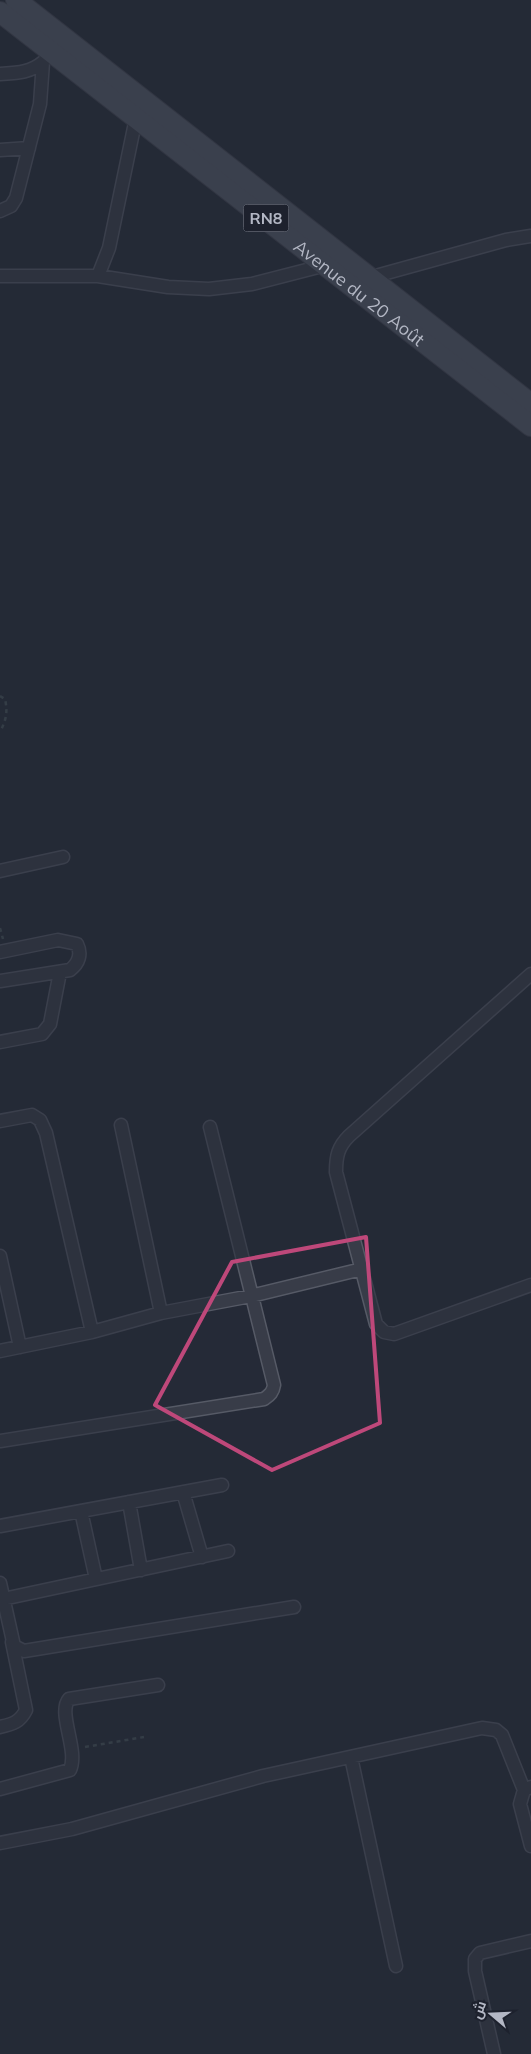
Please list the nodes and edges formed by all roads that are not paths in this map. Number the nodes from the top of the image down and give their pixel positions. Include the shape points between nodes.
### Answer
1 (16, 0) edge
2 (0, 12) edge
3 (0, 74) edge
4 (136, 118) junction
5 (29, 148) junction
6 (0, 150) edge
7 (0, 211) edge
8 (531, 236) edge
9 (326, 264) junction
10 (0, 276) edge
11 (98, 276) junction
12 (372, 277) junction
13 (531, 404) edge
14 (531, 426) edge
15 (63, 857) dead end
16 (0, 871) edge
17 (0, 952) edge
18 (60, 972) junction
19 (531, 974) edge
20 (0, 981) edge
21 (0, 1042) edge
22 (0, 1121) edge
23 (121, 1125) dead end
24 (210, 1128) dead end
25 (0, 1256) edge
26 (362, 1269) junction
27 (531, 1285) edge
28 (251, 1296) junction
29 (161, 1313) junction
30 (92, 1332) junction
31 (20, 1346) junction
32 (0, 1351) edge
33 (0, 1441) edge
34 (222, 1485) dead end
35 (184, 1492) junction
36 (129, 1502) junction
37 (81, 1511) junction
38 (0, 1526) edge
39 (228, 1551) dead end
40 (202, 1557) junction
41 (142, 1570) junction
42 (96, 1579) junction
43 (0, 1583) edge
44 (3, 1599) junction
45 (294, 1607) dead end
46 (11, 1636) junction
47 (158, 1685) dead end
48 (0, 1727) edge
49 (351, 1757) junction
50 (527, 1788) edge
51 (0, 1789) edge
52 (0, 1843) edge
53 (531, 1846) edge
54 (531, 1941) edge
55 (396, 1966) dead end
56 (494, 2054) edge

1 - 12 main road, Avenue du 20 Août / RN8
2 - 4 main road, Avenue du 20 Août / RN8
3 - 5 street via 25,72 43,62 40,104
4 - 9 main road, Avenue du 20 Août / RN8
4 - 11 street via 109,248
5 - 6 street
5 - 7 street via 16,198 11,206
8 - 12 street
9 - 11 street via 252,284 209,289 168,287
9 - 14 main road, Avenue du 20 Août / RN8
10 - 11 street
12 - 13 main road, Avenue du 20 Août / RN8
15 - 16 street
17 - 18 street via 58,940 77,944 80,954 76,966
18 - 20 street
18 - 21 street via 47,1030 42,1034
19 - 26 street via 341,1144 336,1156 336,1172
22 - 30 street via 32,1115 40,1120 46,1133
23 - 29 street
24 - 28 street
25 - 31 street
26 - 27 street via 376,1324 384,1332 394,1334
26 - 28 street
28 - 29 street
28 - 33 street via 274,1385 273,1391 264,1399
29 - 30 street
30 - 31 street
31 - 32 street
34 - 35 street
35 - 36 street
35 - 40 street
36 - 37 street
36 - 41 street
37 - 38 street
37 - 42 street
39 - 40 street
40 - 41 street
41 - 42 street
42 - 44 street
43 - 44 street
44 - 46 street
45 - 46 street via 27,1651 17,1648
46 - 48 street via 26,1710 16,1723
47 - 51 street via 69,1699 65,1706 72,1765 68,1771
49 - 50 street via 488,1728 502,1735
49 - 52 street via 263,1776 72,1830
49 - 55 street
50 - 53 street via 520,1804
54 - 56 street via 480,1953 475,1959

